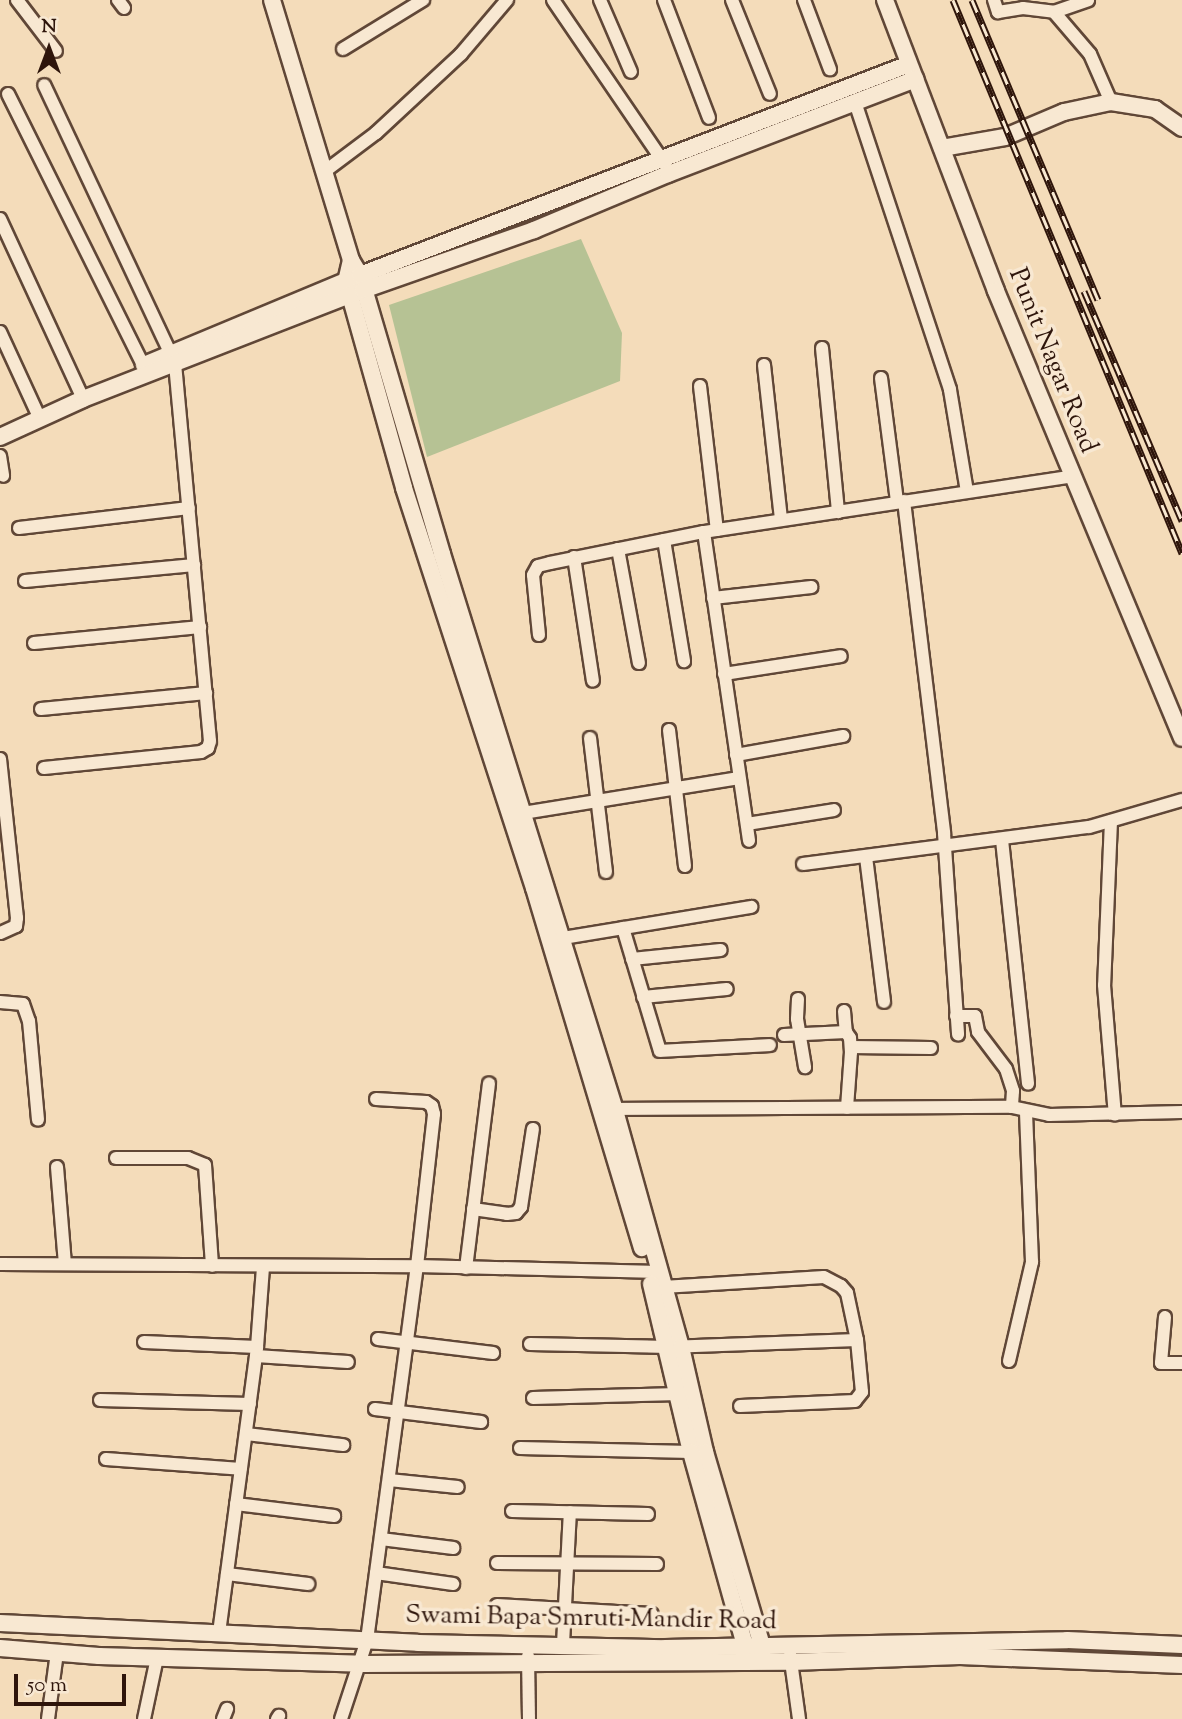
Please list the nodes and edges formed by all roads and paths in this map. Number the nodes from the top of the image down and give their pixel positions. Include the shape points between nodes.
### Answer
1 (17, 0) edge
2 (423, 0) edge
3 (507, 0) edge
4 (553, 0) edge
5 (600, 0) edge
6 (664, 0) edge
7 (732, 0) edge
8 (804, 0) edge
9 (885, 0) edge
10 (994, 0) edge
11 (1088, 0) edge
12 (276, 2) edge
13 (1054, 12) junction
14 (343, 48) dead end
15 (56, 51) dead end
16 (830, 69) dead end
17 (912, 71) junction
18 (631, 72) dead end
19 (44, 85) dead end
20 (8, 94) dead end
21 (770, 94) dead end
22 (855, 102) junction
23 (1111, 102) junction
24 (709, 118) dead end
25 (1182, 128) edge
26 (942, 148) junction
27 (666, 167) junction
28 (324, 172) junction
29 (0, 219) edge
30 (355, 286) junction
31 (0, 332) edge
32 (822, 348) dead end
33 (173, 358) junction
34 (764, 365) dead end
35 (145, 370) junction
36 (881, 378) dead end
37 (700, 386) dead end
38 (81, 395) junction
39 (38, 414) junction
40 (0, 427) edge
41 (0, 437) edge
42 (0, 456) edge
43 (3, 476) dead end
44 (1073, 476) junction
45 (967, 492) junction
46 (901, 502) junction
47 (189, 508) junction
48 (838, 512) junction
49 (781, 520) junction
50 (19, 528) dead end
51 (710, 531) junction
52 (664, 540) junction
53 (618, 549) junction
54 (574, 558) junction
55 (194, 565) junction
56 (25, 581) dead end
57 (811, 587) dead end
58 (713, 598) junction
59 (200, 627) junction
60 (538, 635) dead end
61 (34, 643) dead end
62 (841, 656) dead end
63 (684, 661) dead end
64 (639, 663) dead end
65 (724, 674) junction
66 (593, 681) dead end
67 (206, 693) junction
68 (41, 709) dead end
69 (669, 730) dead end
70 (844, 736) dead end
71 (590, 738) dead end
72 (1182, 738) edge
73 (736, 755) junction
74 (0, 765) edge
75 (44, 768) dead end
76 (738, 778) junction
77 (676, 788) junction
78 (599, 800) junction
79 (1182, 800) edge
80 (834, 810) dead end
81 (523, 813) junction
82 (1111, 821) junction
83 (747, 824) junction
84 (1002, 840) junction
85 (749, 841) dead end
86 (944, 847) junction
87 (866, 856) junction
88 (803, 864) dead end
89 (685, 866) dead end
90 (606, 872) dead end
91 (751, 907) dead end
92 (623, 928) junction
93 (0, 933) edge
94 (563, 938) junction
95 (720, 950) dead end
96 (632, 960) junction
97 (727, 989) dead end
98 (643, 997) junction
99 (798, 999) dead end
100 (0, 1002) edge
101 (884, 1002) dead end
102 (844, 1011) dead end
103 (956, 1016) junction
104 (846, 1032) junction
105 (784, 1035) dead end
106 (799, 1035) junction
107 (958, 1035) dead end
108 (770, 1045) dead end
109 (851, 1047) junction
110 (931, 1048) dead end
111 (805, 1067) dead end
112 (1008, 1077) junction
113 (489, 1083) dead end
114 (376, 1099) dead end
115 (1012, 1107) junction
116 (847, 1108) junction
117 (608, 1109) junction
118 (1026, 1112) junction
119 (1182, 1112) edge
120 (1115, 1115) junction
121 (38, 1120) dead end
122 (533, 1129) dead end
123 (116, 1158) dead end
124 (57, 1167) dead end
125 (473, 1209) junction
126 (0, 1264) edge
127 (65, 1264) junction
128 (212, 1266) junction
129 (417, 1266) junction
130 (262, 1267) junction
131 (466, 1268) junction
132 (657, 1277) junction
133 (1165, 1317) dead end
134 (378, 1339) dead end
135 (857, 1340) junction
136 (144, 1342) dead end
137 (407, 1343) junction
138 (530, 1343) dead end
139 (674, 1347) junction
140 (256, 1352) junction
141 (493, 1353) dead end
142 (1009, 1361) dead end
143 (348, 1362) dead end
144 (1182, 1363) edge
145 (679, 1394) junction
146 (533, 1398) dead end
147 (100, 1400) dead end
148 (250, 1404) junction
149 (740, 1406) dead end
150 (375, 1409) dead end
151 (398, 1413) junction
152 (481, 1422) dead end
153 (246, 1434) junction
154 (343, 1445) dead end
155 (520, 1448) dead end
156 (691, 1452) junction
157 (106, 1459) dead end
158 (241, 1469) junction
159 (389, 1479) junction
160 (458, 1487) dead end
161 (236, 1504) junction
162 (512, 1511) dead end
163 (570, 1512) junction
164 (649, 1514) dead end
165 (334, 1517) dead end
166 (381, 1539) junction
167 (453, 1548) dead end
168 (497, 1563) dead end
169 (567, 1563) junction
170 (657, 1564) dead end
171 (376, 1573) junction
172 (227, 1574) junction
173 (308, 1584) dead end
174 (453, 1584) dead end
175 (497, 1605) dead end
176 (565, 1609) junction
177 (652, 1614) dead end
178 (0, 1623) edge
179 (219, 1633) junction
180 (367, 1640) junction
181 (528, 1644) junction
182 (563, 1644) junction
183 (1182, 1645) edge
184 (753, 1646) junction
185 (0, 1647) edge
186 (58, 1652) junction
187 (790, 1654) junction
188 (157, 1658) junction
189 (528, 1663) junction
190 (362, 1664) junction
191 (1182, 1665) edge
192 (528, 1718) edge
193 (48, 1719) edge
194 (144, 1719) edge
195 (341, 1719) edge
196 (799, 1719) edge

1 - 15 street
2 - 14 street
3 - 28 street via 461,54 376,133
4 - 27 street
5 - 18 street
6 - 24 street
7 - 21 street
8 - 16 street
9 - 17 street, Punit Nagar Road
10 - 13 street via 998,12 1023,8
11 - 13 street
12 - 28 street
13 - 23 street via 1090,54
17 - 22 street
17 - 26 street, Punit Nagar Road
17 - 27 street via 839,89
19 - 33 street
20 - 35 street
22 - 27 street
22 - 45 street via 950,390
23 - 25 street via 1155,109
23 - 26 street via 1064,112 996,139
26 - 44 street, Punit Nagar Road
27 - 30 street via 534,230
28 - 30 street
29 - 38 street
30 - 33 street
30 - 81 street
30 - 117 street via 404,488
31 - 39 street
32 - 48 street
33 - 35 street
33 - 47 street
34 - 49 street
35 - 38 street
36 - 46 street
37 - 51 street
38 - 39 street
39 - 40 street
39 - 41 street
42 - 43 street
44 - 45 street
44 - 72 street, Punit Nagar Road
45 - 46 street
46 - 48 street
46 - 86 street
47 - 50 street
47 - 55 street
48 - 49 street
49 - 51 street
51 - 52 street
51 - 58 street
52 - 53 street
52 - 63 street
53 - 54 street
53 - 64 street
54 - 60 street via 538,566 533,575
54 - 66 street
55 - 56 street
55 - 59 street
57 - 58 street
58 - 65 street
59 - 61 street
59 - 67 street
62 - 65 street
65 - 73 street
67 - 68 street
67 - 75 street via 210,741 201,752
69 - 77 street
70 - 73 street
71 - 78 street
73 - 76 street
74 - 93 street via 17,918 16,926
76 - 77 street
76 - 83 street
77 - 78 street
77 - 89 street
78 - 81 street
78 - 90 street
79 - 82 street
80 - 83 street
81 - 94 street
82 - 84 street
82 - 120 street via 1104,985
83 - 85 street
84 - 86 street
84 - 112 street via 1028,1077
86 - 87 street
86 - 103 street
87 - 88 street
87 - 101 street
91 - 92 street
92 - 94 street
92 - 96 street
94 - 117 street
95 - 96 street
96 - 98 street
97 - 98 street
98 - 108 street via 660,1051
99 - 106 street
100 - 121 street via 23,1004 29,1021
102 - 104 street
103 - 107 street
103 - 112 street via 975,1016 978,1032
104 - 106 street
104 - 109 street
105 - 106 street
106 - 111 street
109 - 110 street
109 - 116 street
112 - 115 street
113 - 125 street
114 - 129 street via 426,1102 434,1114
115 - 116 street
115 - 118 street
116 - 117 street
117 - 132 street
118 - 120 street
118 - 142 street via 1032,1262
119 - 120 street
122 - 125 street via 521,1207 507,1214
123 - 128 street via 188,1158 205,1165
124 - 127 street
125 - 131 street
126 - 127 street
127 - 128 street
128 - 130 street
129 - 130 street
129 - 131 street
129 - 137 street
130 - 140 street
131 - 132 street
132 - 135 street via 824,1277 847,1293
132 - 139 street
133 - 144 street via 1161,1363
134 - 137 street
135 - 139 street
135 - 149 street via 862,1392 855,1401
136 - 140 street
137 - 141 street
137 - 151 street
138 - 139 street
139 - 145 street
139 - 184 street
140 - 143 street
140 - 148 street
145 - 146 street
145 - 156 street
147 - 148 street
148 - 153 street
150 - 151 street
151 - 152 street
151 - 159 street
153 - 154 street
153 - 158 street
155 - 156 street
156 - 184 street
157 - 158 street
158 - 161 street
159 - 160 street
159 - 166 street
161 - 165 street
161 - 172 street
162 - 163 street
163 - 164 street
163 - 169 street
166 - 167 street
166 - 171 street
168 - 169 street
169 - 170 street
169 - 176 street
171 - 174 street
171 - 180 street
172 - 173 street
172 - 179 street
175 - 176 street
176 - 177 street
176 - 182 street
178 - 179 street, Swami Bapa Smruti Mandir Road
179 - 180 street, Swami Bapa Smruti Mandir Road
180 - 181 street, Swami Bapa Smruti Mandir Road
180 - 190 street
181 - 182 street, Swami Bapa Smruti Mandir Road
181 - 189 street
182 - 184 street, Swami Bapa Smruti Mandir Road
183 - 187 street, Swami Bapa Smruti Mandir Road via 1053,1640
184 - 187 street, Swami Bapa Smruti Mandir Road
185 - 186 street
186 - 188 street
186 - 193 street
187 - 189 street
187 - 191 street
187 - 196 street
188 - 190 street
188 - 194 street
189 - 190 street
189 - 192 street
190 - 195 street

